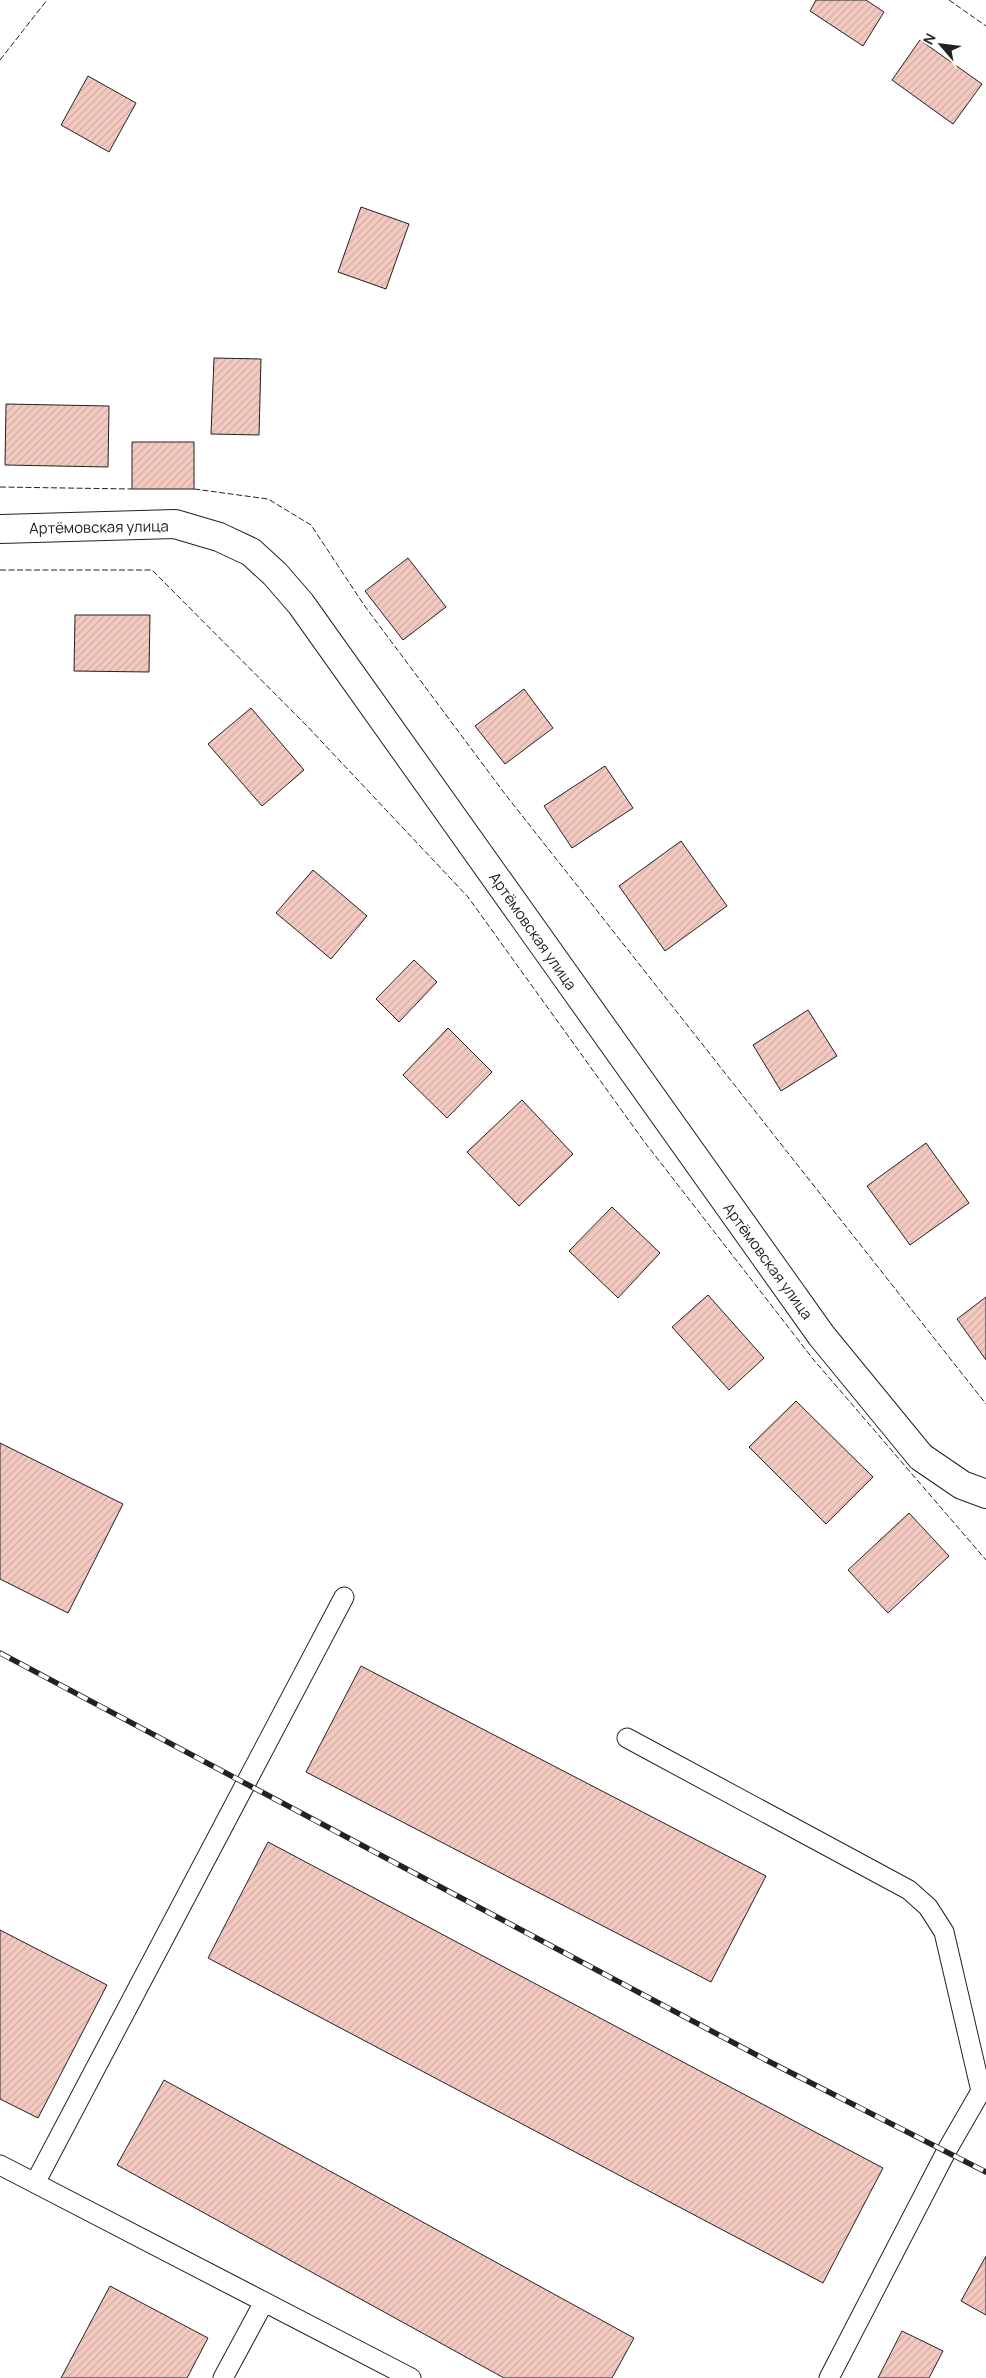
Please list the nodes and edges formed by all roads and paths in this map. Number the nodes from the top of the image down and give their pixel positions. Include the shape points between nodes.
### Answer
1 (0, 529) edge
2 (986, 1494) edge
3 (344, 1597) dead end
4 (627, 1738) dead end
5 (984, 2092) edge
6 (0, 2165) edge
7 (35, 2183) junction
8 (264, 2302) junction
9 (223, 2378) edge
10 (411, 2378) edge
11 (829, 2378) edge

1 - 2 street, Артёмовская улица via 175,524 219,537 251,552 275,574 301,604 821,1335 920,1457 962,1485
3 - 7 lane
4 - 5 lane via 909,1890 928,1907 944,1932
5 - 11 lane via 947,2150
6 - 7 lane
7 - 8 lane
8 - 9 lane
8 - 10 lane

